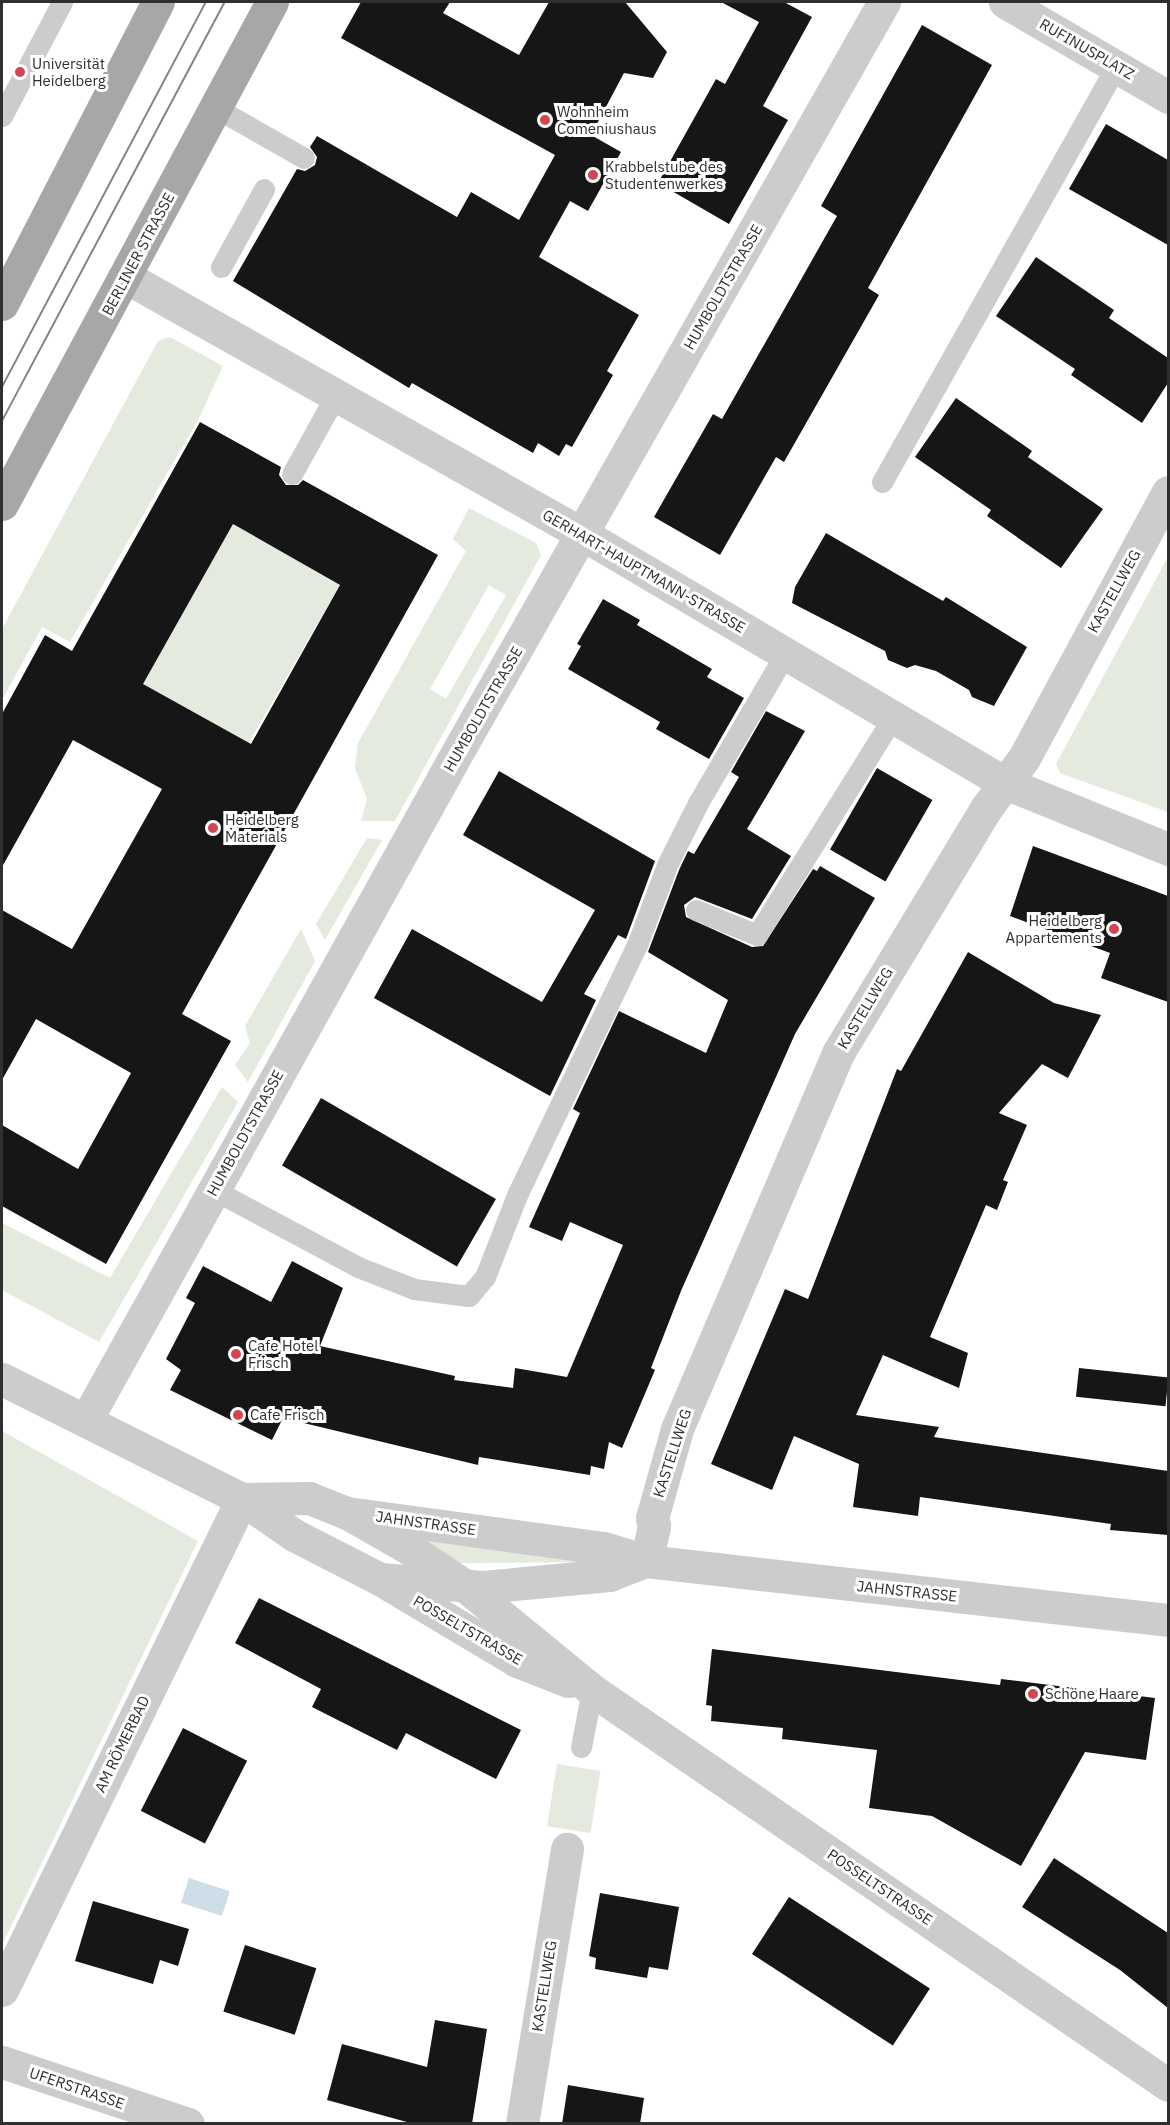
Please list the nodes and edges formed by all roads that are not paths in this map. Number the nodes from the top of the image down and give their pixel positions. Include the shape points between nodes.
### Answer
1 (62, 2) edge
2 (158, 2) edge
3 (272, 2) edge
4 (884, 2) edge
5 (1005, 2) edge
6 (1116, 66) junction
7 (1168, 97) edge
8 (216, 108) junction
9 (2, 116) edge
10 (304, 158) dead end
11 (264, 189) dead end
12 (221, 267) dead end
13 (126, 277) junction
14 (2, 304) edge
15 (336, 395) junction
16 (292, 474) dead end
17 (882, 482) dead end
18 (1168, 492) edge
19 (2, 504) edge
20 (584, 535) junction
21 (784, 654) junction
22 (893, 717) junction
23 (1005, 783) junction
24 (1168, 849) edge
25 (696, 910) dead end
26 (214, 1190) junction
27 (2, 1379) edge
28 (86, 1420) junction
29 (242, 1499) junction
30 (347, 1513) junction
31 (646, 1561) junction
32 (380, 1578) junction
33 (464, 1585) junction
34 (1168, 1620) edge
35 (592, 1690) junction
36 (581, 1748) dead end
37 (567, 1849) dead end
38 (2, 1989) edge
39 (2, 2062) edge
40 (1168, 2085) edge
41 (188, 2124) edge
42 (522, 2124) edge

1 - 9 lane
2 - 14 main road
3 - 8 main road, BERLINER STRASSE
4 - 20 street, HUMBOLDTSTRASSE
5 - 6 street, RUFINUSPLATZ
6 - 7 street, RUFINUSPLATZ
6 - 17 lane
8 - 10 lane
8 - 13 main road, BERLINER STRASSE
11 - 12 lane
13 - 15 street, GERHART-HAUPTMANN-STRASSE
13 - 19 main road, BERLINER STRASSE
15 - 16 lane
15 - 20 street, GERHART-HAUPTMANN-STRASSE
18 - 23 street, KASTELLWEG via 1024,758
20 - 21 street, GERHART-HAUPTMANN-STRASSE
20 - 26 street, HUMBOLDTSTRASSE via 462,744
21 - 22 street, GERHART-HAUPTMANN-STRASSE
21 - 26 lane via 693,813 637,945 527,1173 486,1277 469,1296 414,1289 358,1267
22 - 23 street, GERHART-HAUPTMANN-STRASSE
22 - 25 lane via 758,935
23 - 24 street, GERHART-HAUPTMANN-STRASSE
23 - 31 street, KASTELLWEG via 838,1053 677,1429 652,1518 654,1526
26 - 28 street, HUMBOLDTSTRASSE
27 - 28 street, JAHNSTRASSE
28 - 29 street, JAHNSTRASSE
29 - 30 street, JAHNSTRASSE via 309,1498
29 - 32 street, JAHNSTRASSE via 294,1535
29 - 38 street, AM RÖMERBAD
30 - 31 street, JAHNSTRASSE via 604,1548
30 - 33 street, JAHNSTRASSE
31 - 33 street, JAHNSTRASSE via 609,1575 483,1587
31 - 34 street, JAHNSTRASSE
32 - 33 street, JAHNSTRASSE
32 - 35 street, POSSELTSTRASSE via 517,1661
33 - 35 street, POSSELTSTRASSE
35 - 36 lane
35 - 40 street, POSSELTSTRASSE
37 - 42 street, KASTELLWEG
39 - 41 street, UFERSTRASSE

